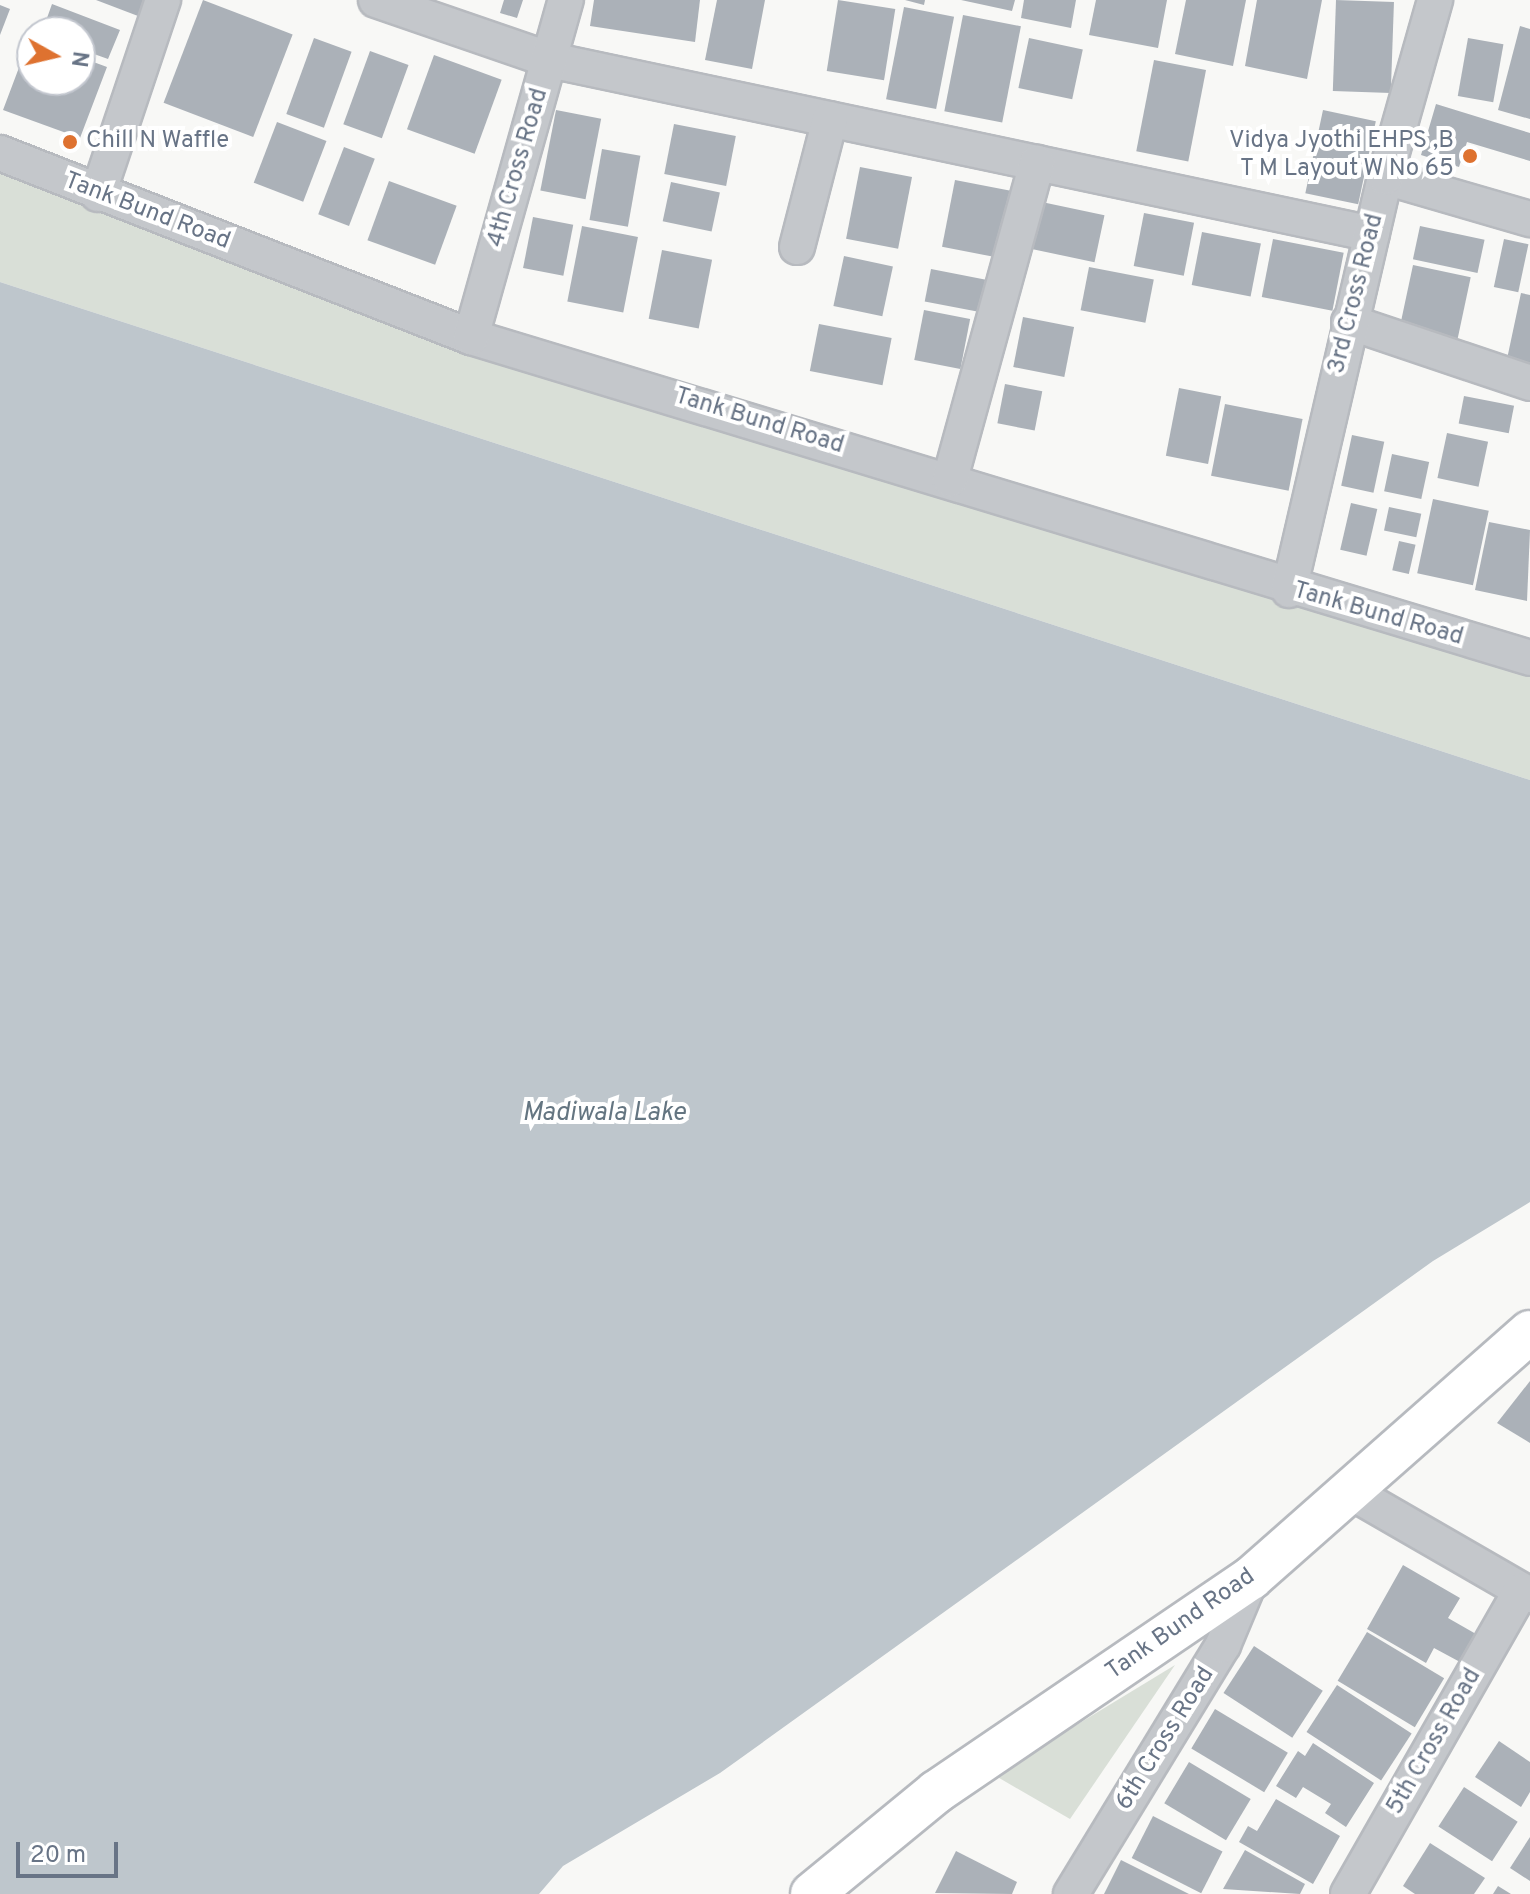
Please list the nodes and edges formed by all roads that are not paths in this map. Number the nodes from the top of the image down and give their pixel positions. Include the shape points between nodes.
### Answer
1 (163, 0) edge
2 (376, 0) edge
3 (566, 0) edge
4 (1435, 0) edge
5 (550, 60) junction
6 (830, 119) junction
7 (0, 153) edge
8 (1037, 163) junction
9 (1385, 177) junction
10 (98, 194) junction
11 (1530, 219) edge
12 (1372, 234) junction
13 (797, 247) dead end
14 (1349, 322) junction
15 (471, 337) junction
16 (1530, 383) edge
17 (950, 479) junction
18 (1289, 590) junction
19 (1530, 658) edge
20 (1530, 1332) edge
21 (1353, 1493) junction
22 (1251, 1578) junction
23 (1526, 1593) edge
24 (812, 1894) edge
25 (1071, 1894) edge
26 (1348, 1894) edge

1 - 10 street
2 - 5 street
3 - 5 street, 4th Cross Road
4 - 9 street, 3rd Cross Road
5 - 6 street
5 - 15 street, 4th Cross Road
6 - 8 street
6 - 13 street
7 - 10 street, Tank Bund Road
8 - 12 street
8 - 17 street
9 - 11 street
9 - 12 street, 3rd Cross Road
10 - 15 street, Tank Bund Road
12 - 14 street, 3rd Cross Road
14 - 16 street
14 - 18 street, 3rd Cross Road
15 - 17 street, Tank Bund Road
17 - 18 street, Tank Bund Road
18 - 19 street, Tank Bund Road
20 - 21 main road, Tank Bund Road
21 - 22 main road, Tank Bund Road
21 - 23 street
22 - 24 main road, Tank Bund Road via 936,1792
22 - 25 street, 6th Cross Road via 1223,1645
23 - 26 street, 5th Cross Road

